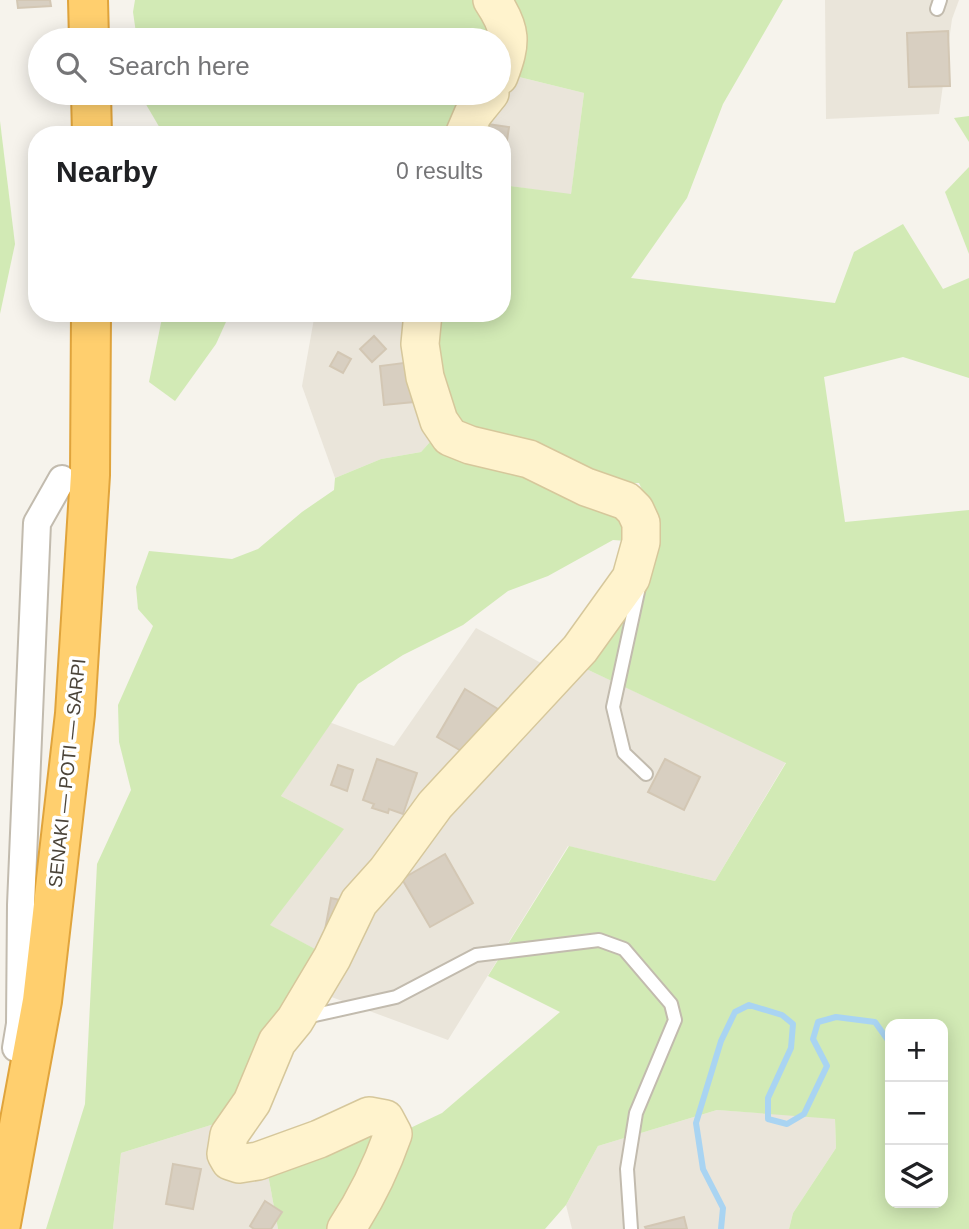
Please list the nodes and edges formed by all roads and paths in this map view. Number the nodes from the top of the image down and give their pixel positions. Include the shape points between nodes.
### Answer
1 (88, 0) edge
2 (492, 0) edge
3 (89, 28) edge
4 (507, 28) edge
5 (91, 105) edge
6 (480, 105) edge
7 (92, 126) edge
8 (468, 126) edge
9 (91, 322) edge
10 (422, 322) edge
11 (62, 479) dead end
12 (641, 542) junction
13 (646, 774) dead end
14 (295, 1020) junction
15 (0, 1150) edge
16 (0, 1229) edge
17 (346, 1229) edge
18 (631, 1229) edge

1 - 3 highway
2 - 4 street
5 - 7 highway
6 - 8 street
9 - 16 highway, SENAKI — POTI — SARPI via 90,475 75,714 42,1001
10 - 12 street via 425,377 439,421 450,437 529,458 626,502 641,523
11 - 15 street via 37,523 20,1024
12 - 13 lane via 641,579 613,706 624,753
12 - 14 street via 631,578 580,649 435,805 359,902
14 - 17 street via 277,1042 252,1102 229,1135 226,1154 240,1164 258,1161 369,1116 385,1119 393,1134 365,1200
14 - 18 lane via 396,997 476,955 599,940 624,949 671,1004 675,1020 636,1113 626,1170

